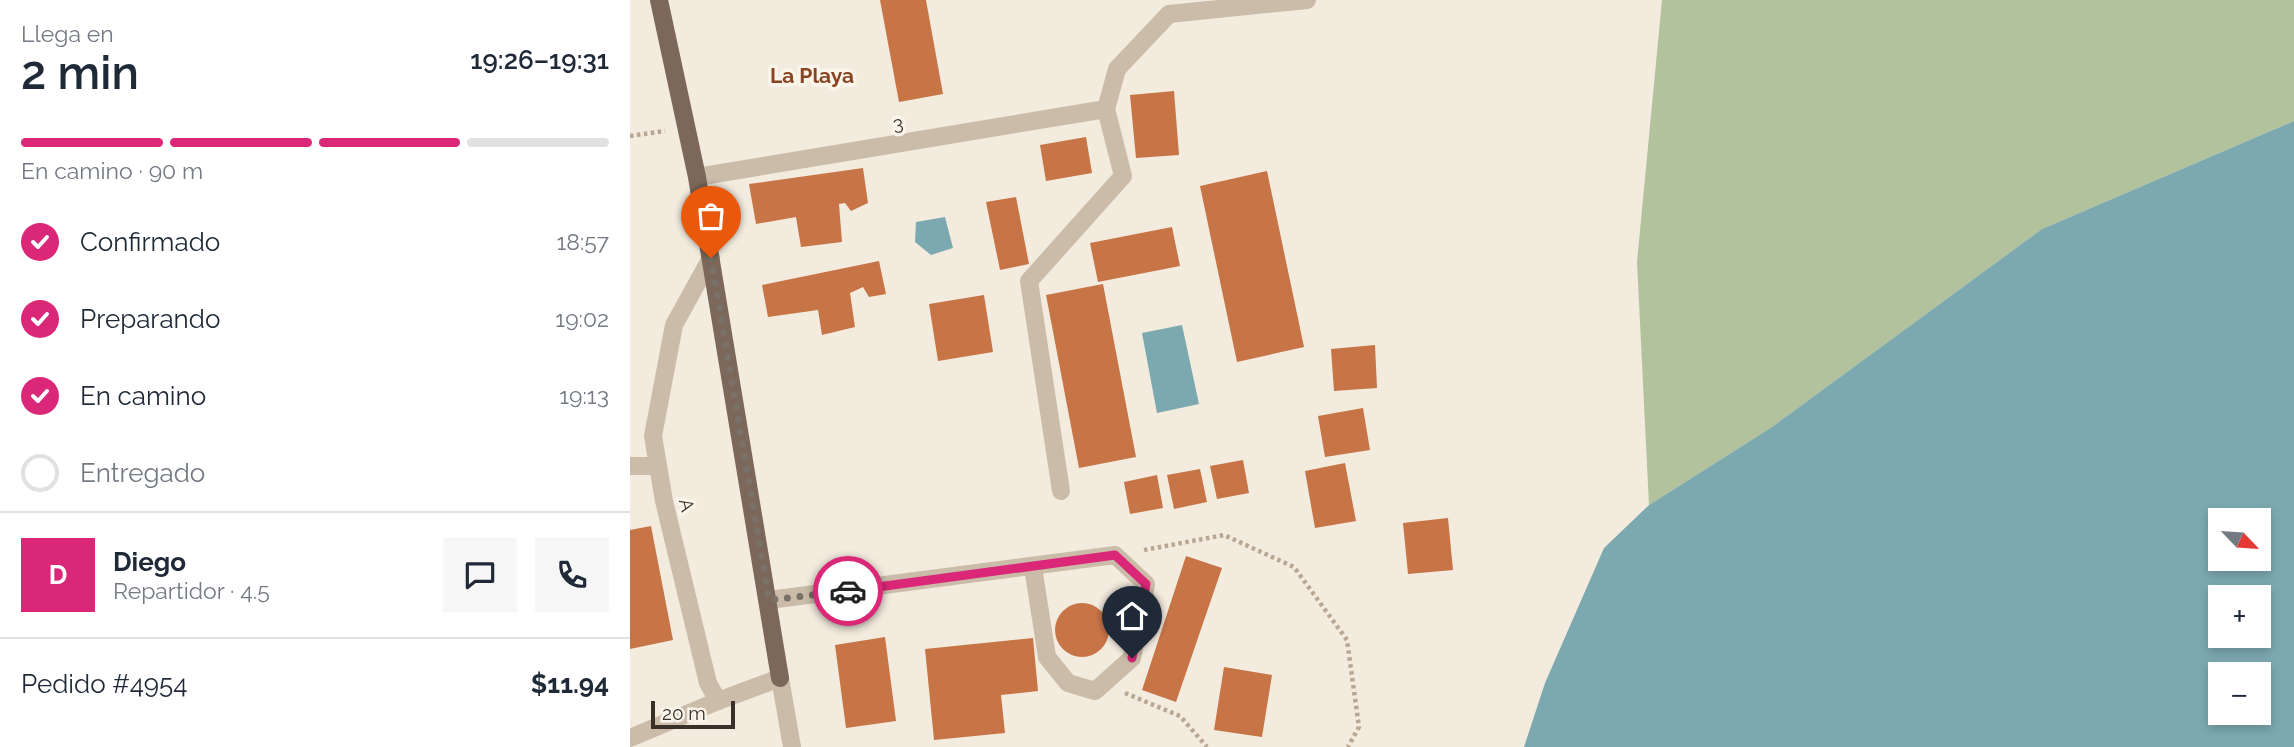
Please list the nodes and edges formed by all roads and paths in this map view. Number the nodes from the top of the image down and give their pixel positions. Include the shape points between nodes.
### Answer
1 (659, 0) edge
2 (1307, 0) edge
3 (1106, 109) junction
4 (686, 127) junction
5 (630, 136) edge
6 (697, 177) junction
7 (711, 258) junction
8 (630, 466) edge
9 (658, 466) junction
10 (1060, 491) dead end
11 (1115, 555) junction
12 (1033, 567) junction
13 (769, 600) junction
14 (780, 678) junction
15 (1104, 683) junction
16 (718, 701) junction
17 (630, 737) edge
18 (792, 747) edge
19 (1207, 747) edge
20 (1348, 747) edge

1 - 4 main road
2 - 3 street via 1169,14 1118,69
3 - 6 street, 3
3 - 10 street via 1123,176 1030,281
4 - 5 path
4 - 6 main road
6 - 7 main road
7 - 9 street, A via 674,325 653,436
7 - 13 main road
8 - 9 street
9 - 16 street, A via 708,683
11 - 12 street
11 - 15 street via 1146,584 1132,658
11 - 20 path via 1224,535 1294,567 1347,640 1359,727
12 - 13 street
12 - 15 street via 1046,657 1068,684 1095,691
13 - 14 main road
14 - 16 street
14 - 18 street
15 - 19 path via 1180,716
16 - 17 street

